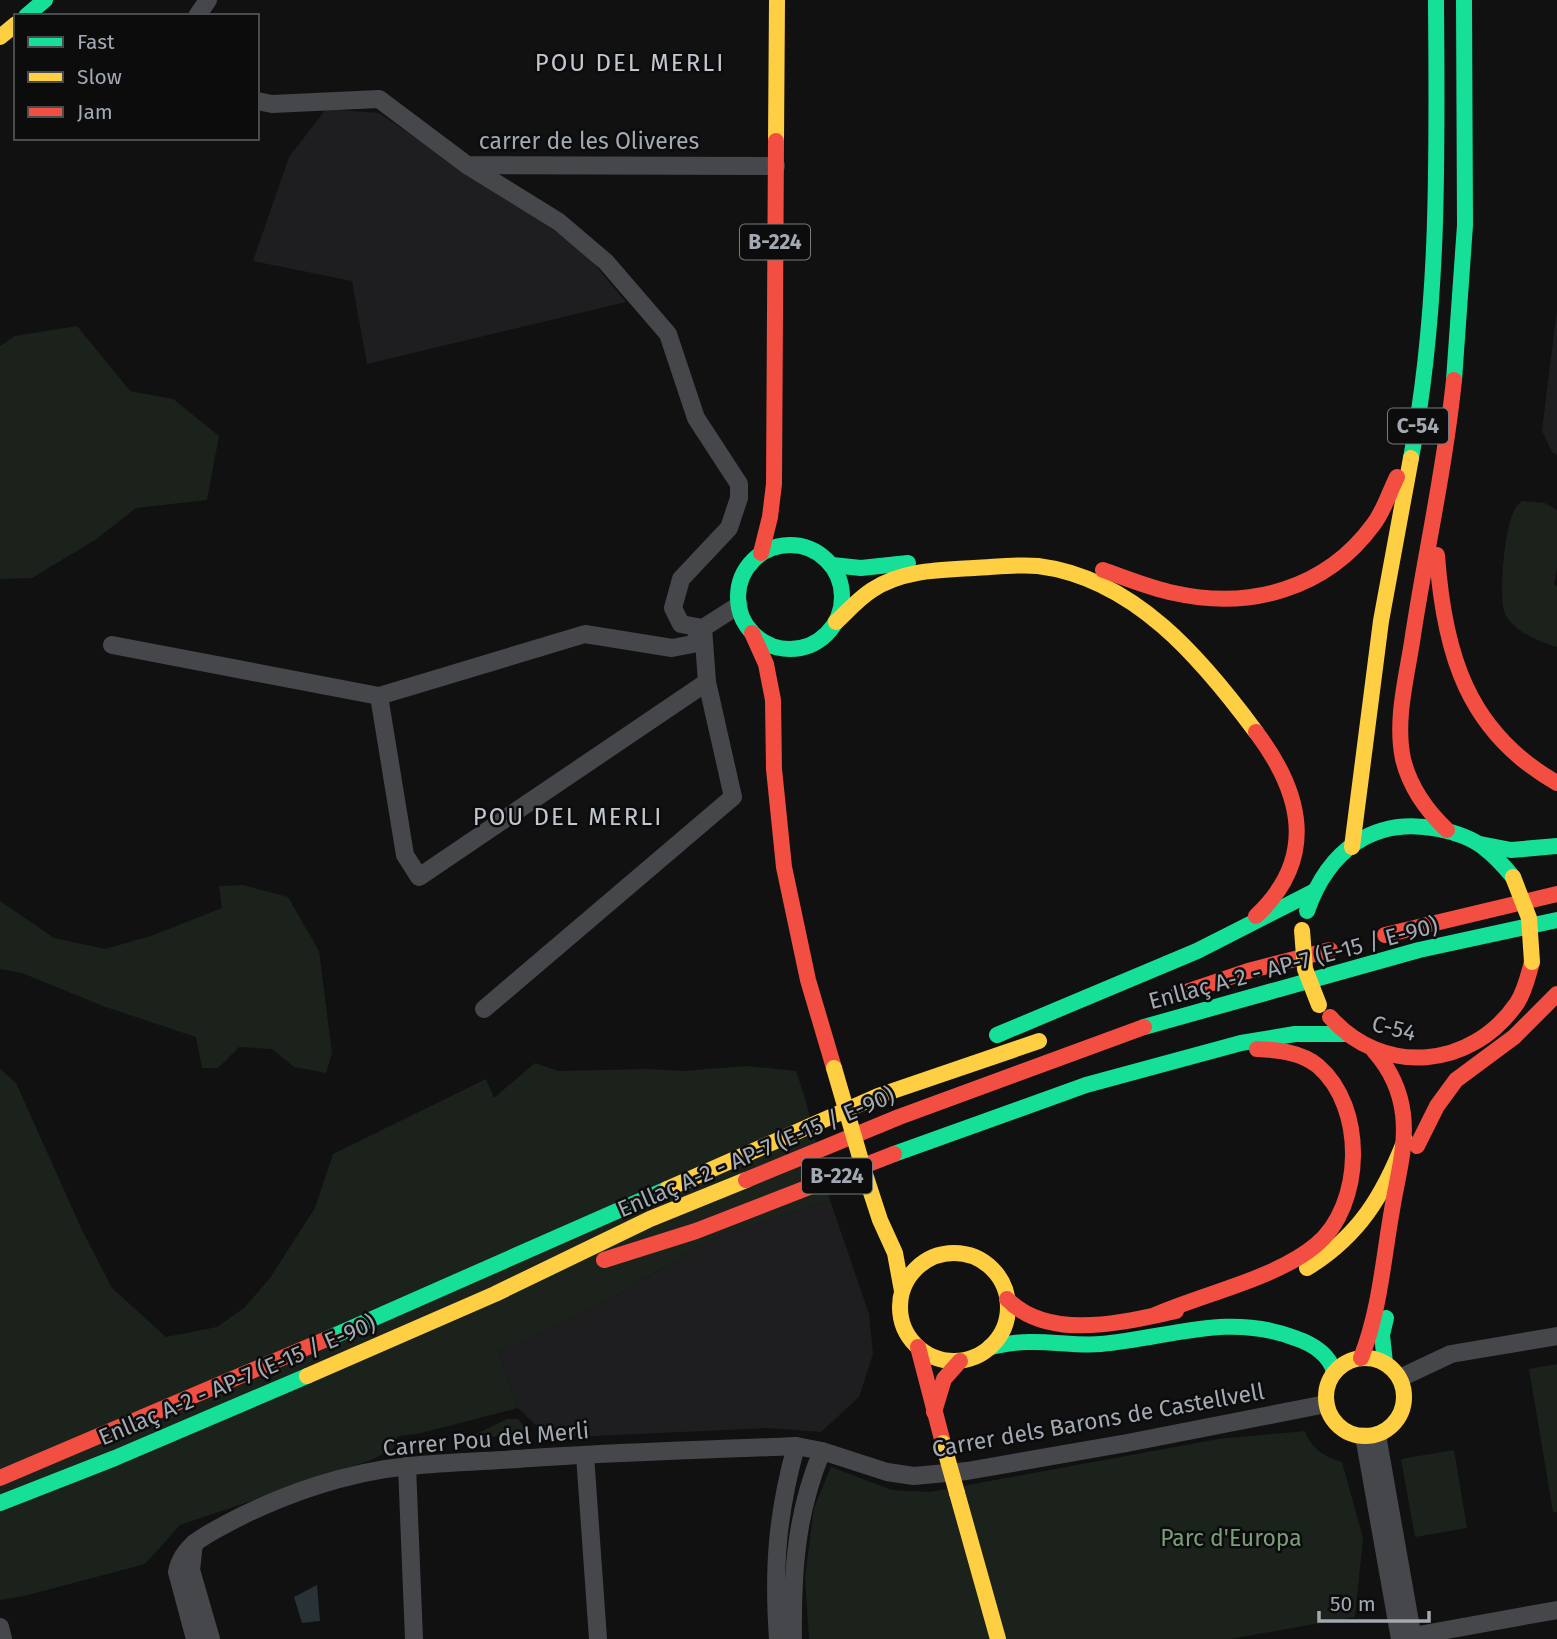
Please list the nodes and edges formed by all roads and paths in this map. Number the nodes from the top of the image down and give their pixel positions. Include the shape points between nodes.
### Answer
1 (45, 0) edge
2 (777, 0) edge
3 (1436, 0) edge
4 (1464, 0) edge
5 (28, 14) edge
6 (14, 26) edge
7 (0, 37) edge
8 (259, 101) edge
9 (467, 165) junction
10 (776, 166) junction
11 (1419, 423) junction
12 (774, 484) junction
13 (1434, 506) junction
14 (813, 549) junction
15 (761, 553) junction
16 (832, 565) junction
17 (738, 605) junction
18 (836, 622) junction
19 (703, 628) junction
20 (752, 633) junction
21 (112, 645) dead end
22 (811, 645) junction
23 (707, 681) junction
24 (379, 696) junction
25 (773, 700) junction
26 (1557, 783) edge
27 (1447, 830) junction
28 (1480, 844) junction
29 (1557, 846) edge
30 (1352, 847) junction
31 (1313, 892) junction
32 (1557, 894) edge
33 (1557, 920) edge
34 (1366, 940) dead end
35 (1340, 947) dead end
36 (1207, 948) junction
37 (1557, 981) edge
38 (1557, 995) edge
39 (1158, 1002) dead end
40 (1517, 1002) junction
41 (484, 1009) dead end
42 (1345, 1034) junction
43 (1055, 1036) dead end
44 (978, 1043) dead end
45 (1374, 1051) junction
46 (952, 1053) dead end
47 (1449, 1055) junction
48 (1179, 1059) junction
49 (1411, 1143) junction
50 (673, 1169) dead end
51 (647, 1180) dead end
52 (880, 1220) junction
53 (904, 1240) dead end
54 (921, 1247) dead end
55 (938, 1255) junction
56 (484, 1271) junction
57 (902, 1291) junction
58 (495, 1294) junction
59 (1007, 1298) junction
60 (1155, 1315) junction
61 (1557, 1336) edge
62 (918, 1347) junction
63 (990, 1347) junction
64 (1361, 1358) junction
65 (960, 1361) junction
66 (1385, 1363) junction
67 (1334, 1371) junction
68 (1400, 1378) junction
69 (1326, 1404) junction
70 (934, 1412) junction
71 (1370, 1436) junction
72 (796, 1446) junction
73 (822, 1451) junction
74 (584, 1455) junction
75 (407, 1466) junction
76 (0, 1478) edge
77 (0, 1503) edge
78 (194, 1543) junction
79 (1557, 1610) edge
80 (0, 1627) edge
81 (1409, 1638) edge
82 (4, 1639) edge
83 (195, 1639) edge
84 (211, 1639) edge
85 (414, 1639) edge
86 (598, 1639) edge
87 (778, 1639) edge
88 (793, 1639) edge
89 (998, 1639) edge

1 - 5 main road
2 - 10 main road, B-224
3 - 11 main road, C-54 via 1437,186
4 - 13 main road, C-54 / C-54 via 1464,265 1450,412
6 - 7 main road
8 - 9 street, carrer de les Oliveres via 379,99
9 - 10 street, carrer de les Oliveres
9 - 19 street via 559,222 597,254 668,334 696,418 739,484 729,528 681,579 673,608 681,624
10 - 12 main road, B-224
11 - 16 main road via 1373,524 1338,561 1286,592 1261,598 1199,597 1037,555 962,556 861,568
11 - 30 main road, C-54 via 1381,621
12 - 14 main road, B-224 via 791,524
12 - 15 main road, B-224
13 - 26 main road via 1445,624 1468,692 1500,741
13 - 27 main road, C-54 / C-54 via 1401,741 1416,797
14 - 15 main road via 786,544
14 - 16 main road, B-224
15 - 17 main road, B-224 via 743,575
16 - 18 main road via 842,593
17 - 19 street
17 - 20 main road, B-224
18 - 22 main road, B-224
18 - 36 main road via 876,587 902,578 966,568 1043,567 1086,579 1124,597 1186,645 1272,752 1298,818 1291,870 1279,891 1262,911
19 - 23 street
19 - 24 street via 693,644 672,648 585,634
20 - 22 main road via 778,648
20 - 25 main road, B-224 via 766,664
21 - 24 street
22 - 25 main road, B-224 via 788,670
23 - 24 street via 419,877 405,855
23 - 41 street via 733,797
25 - 52 main road, B-224, bridge via 774,769 784,867 808,980
27 - 28 main road, C-54 / C-54
27 - 30 main road, C-54 / C-54 via 1412,826 1380,830
28 - 29 main road via 1511,850
28 - 40 main road, C-54 / C-54, bridge via 1513,877 1530,914 1532,962
30 - 31 main road, C-54 / C-54 via 1329,867
31 - 36 main road
31 - 42 main road, C-54 / C-54, bridge via 1302,930 1304,969 1319,1005
32 - 34 main road, Enllaç A-2 - AP-7 (E-15 / E-90)
33 - 58 main road, Enllaç A-2 - AP-7 (E-15 / E-90) via 1419,950 1134,1030 899,1117 650,1219
35 - 39 main road, Enllaç A-2 - AP-7 (E-15 / E-90) via 1248,971
36 - 44 main road
37 - 40 main road
38 - 49 main road via 1515,1035 1455,1081
40 - 47 main road, C-54 / C-54 via 1492,1031
42 - 45 main road, C-54 / C-54
42 - 48 main road via 1295,1034
43 - 56 main road, Enllaç A-2 - AP-7 (E-15 / E-90) via 878,1096
45 - 47 main road, C-54 / C-54 via 1411,1059
45 - 49 main road via 1395,1082
46 - 50 main road
47 - 49 main road
48 - 58 main road, B-224 via 1086,1085 696,1231
48 - 60 main road via 1256,1048 1302,1057 1319,1067 1342,1102 1353,1172 1344,1209 1315,1245 1276,1271
49 - 60 main road via 1363,1223 1314,1264 1237,1298
49 - 64 main road via 1373,1322
49 - 66 main road via 1382,1335
51 - 56 main road
52 - 53 main road, B-224
52 - 57 main road, B-224 via 895,1253
54 - 55 main road
55 - 57 main road via 922,1263
55 - 59 main road via 956,1253 990,1266
56 - 76 main road, Enllaç A-2 - AP-7 (E-15 / E-90)
57 - 62 main road, B-224 via 903,1324
58 - 77 main road, Enllaç A-2 - AP-7 (E-15 / E-90)
59 - 60 main road via 1021,1312 1059,1323 1103,1323
59 - 63 main road via 1007,1317
61 - 68 street via 1451,1354
62 - 65 main road via 934,1358
62 - 70 main road, B-224
63 - 65 main road
63 - 67 main road via 1016,1342 1097,1344 1205,1326 1246,1325 1287,1333 1313,1346 1325,1353
64 - 66 main road
64 - 67 main road
65 - 70 main road via 944,1379
66 - 68 main road
67 - 69 main road
68 - 71 main road via 1402,1412 1388,1429
69 - 71 main road via 1341,1428
69 - 73 street, Carrer dels Barons de Castellvell via 967,1471 914,1476
70 - 89 main road, B-224, bridge
71 - 81 street
72 - 73 street, Carrer dels Barons de Castellvell
72 - 74 street, Carrer Pou del Merli
72 - 87 street via 777,1541
73 - 88 street via 810,1479 796,1544
74 - 75 street, Carrer Pou del Merli
74 - 86 street
75 - 78 street, Carrer Pou del Merli via 303,1491 234,1520
75 - 85 street
78 - 83 street via 177,1572
78 - 84 street via 191,1570
79 - 81 street
80 - 82 street

